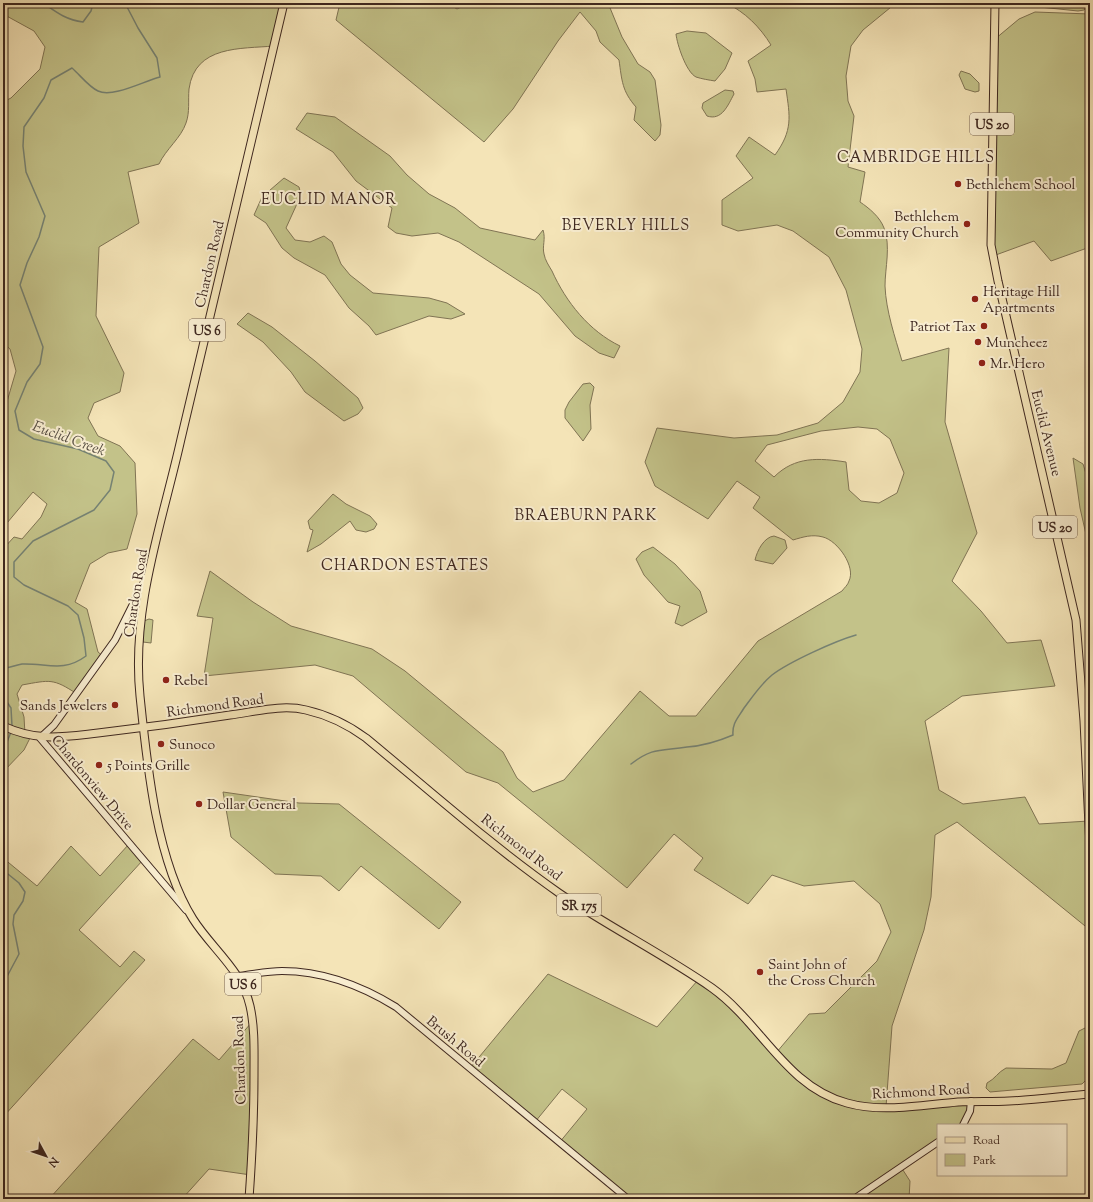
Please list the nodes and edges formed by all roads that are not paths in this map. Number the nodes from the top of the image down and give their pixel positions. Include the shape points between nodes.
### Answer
1 (284, 3) edge
2 (995, 3) edge
3 (148, 573) junction
4 (3, 728) edge
5 (143, 728) junction
6 (40, 738) junction
7 (1090, 832) edge
8 (1090, 846) edge
9 (193, 918) junction
10 (239, 976) junction
11 (1090, 1094) edge
12 (971, 1101) junction
13 (964, 1124) edge
14 (937, 1143) edge
15 (249, 1199) edge
16 (628, 1199) edge
17 (854, 1199) edge

1 - 3 main road, Chardon Road / US 6 via 172,482
2 - 7 main road, Euclid Avenue / US 20 via 991,245 1076,620
3 - 5 main road, Chardon Road / US 6 via 139,645 139,689
3 - 6 street, Chardonview Drive via 115,640 54,725
4 - 6 main road, Richmond Road / SR 175
5 - 6 main road, Richmond Road / SR 175 via 67,738
5 - 9 main road, Chardon Road / US 6 via 156,818 178,889
5 - 12 main road, Richmond Road / SR 175 via 277,709 304,709 350,726 506,853 560,893 712,988 754,1027 791,1071 808,1085 825,1095 848,1103 877,1108
6 - 9 street, Chardonview Drive
7 - 8 main road, Euclid Avenue / US 20
9 - 10 main road, Chardon Road / US 6
10 - 15 main road, Chardon Road / US 6 via 250,1006 254,1043 254,1123
10 - 16 street, Brush Road via 281,971 302,972 344,982 374,994 396,1007
11 - 12 main road, Richmond Road / SR 175 via 1010,1101
12 - 13 street via 970,1111
14 - 17 street

